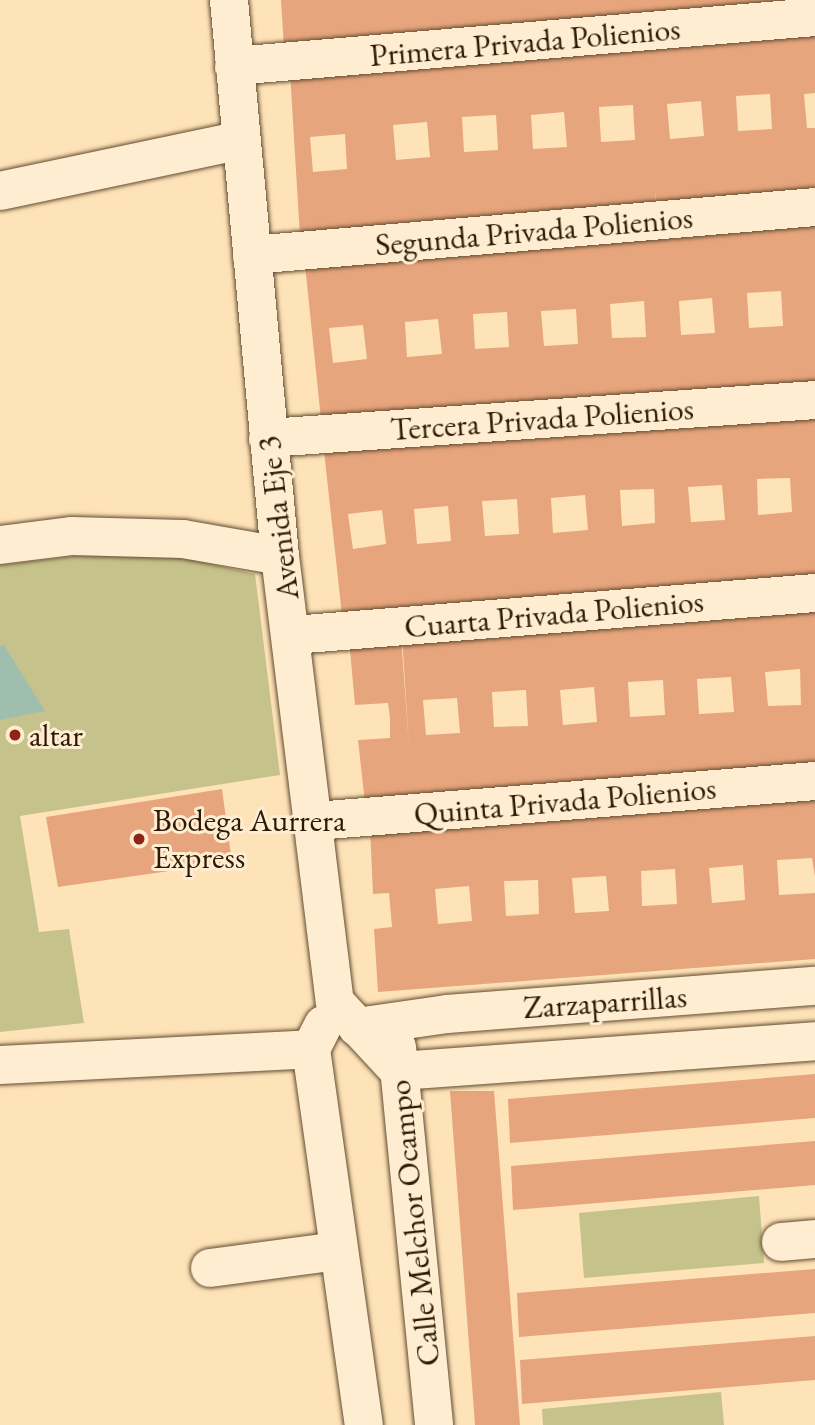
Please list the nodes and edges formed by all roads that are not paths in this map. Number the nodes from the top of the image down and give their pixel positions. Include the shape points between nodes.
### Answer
1 (229, 0) edge
2 (815, 18) edge
3 (234, 66) junction
4 (241, 140) junction
5 (0, 191) edge
6 (815, 207) edge
7 (252, 255) junction
8 (815, 400) edge
9 (268, 438) junction
10 (0, 545) edge
11 (280, 556) junction
12 (815, 593) edge
13 (293, 635) junction
14 (815, 781) edge
15 (314, 821) junction
16 (815, 986) edge
17 (346, 1014) junction
18 (394, 1021) junction
19 (815, 1041) edge
20 (311, 1049) junction
21 (0, 1065) edge
22 (400, 1071) junction
23 (337, 1251) junction
24 (210, 1268) dead end
25 (364, 1425) edge
26 (434, 1425) edge

1 - 3 street, Avenida Eje 3
2 - 3 street, Primera Privada Polienios
3 - 4 street, Avenida Eje 3
4 - 5 street
4 - 7 street, Avenida Eje 3
6 - 7 street, Segunda Privada Polienios
7 - 9 street, Avenida Eje 3
8 - 9 street, Tercera Privada Polienios
9 - 11 street, Avenida Eje 3
10 - 11 street via 72,536 183,539
11 - 13 street, Avenida Eje 3
12 - 13 street, Cuarta Privada Polienios
13 - 15 street, Avenida Eje 3
14 - 15 street, Quinta Privada Polienios
15 - 17 street, Avenida Eje 3
16 - 18 street, Zarzaparrillas
17 - 18 street
17 - 20 street
17 - 22 street
18 - 22 street, Calle Melchor Ocampo
19 - 22 street, Zarzaparrillas
20 - 21 street
20 - 23 street
22 - 26 street, Calle Melchor Ocampo
23 - 24 street
23 - 25 street

